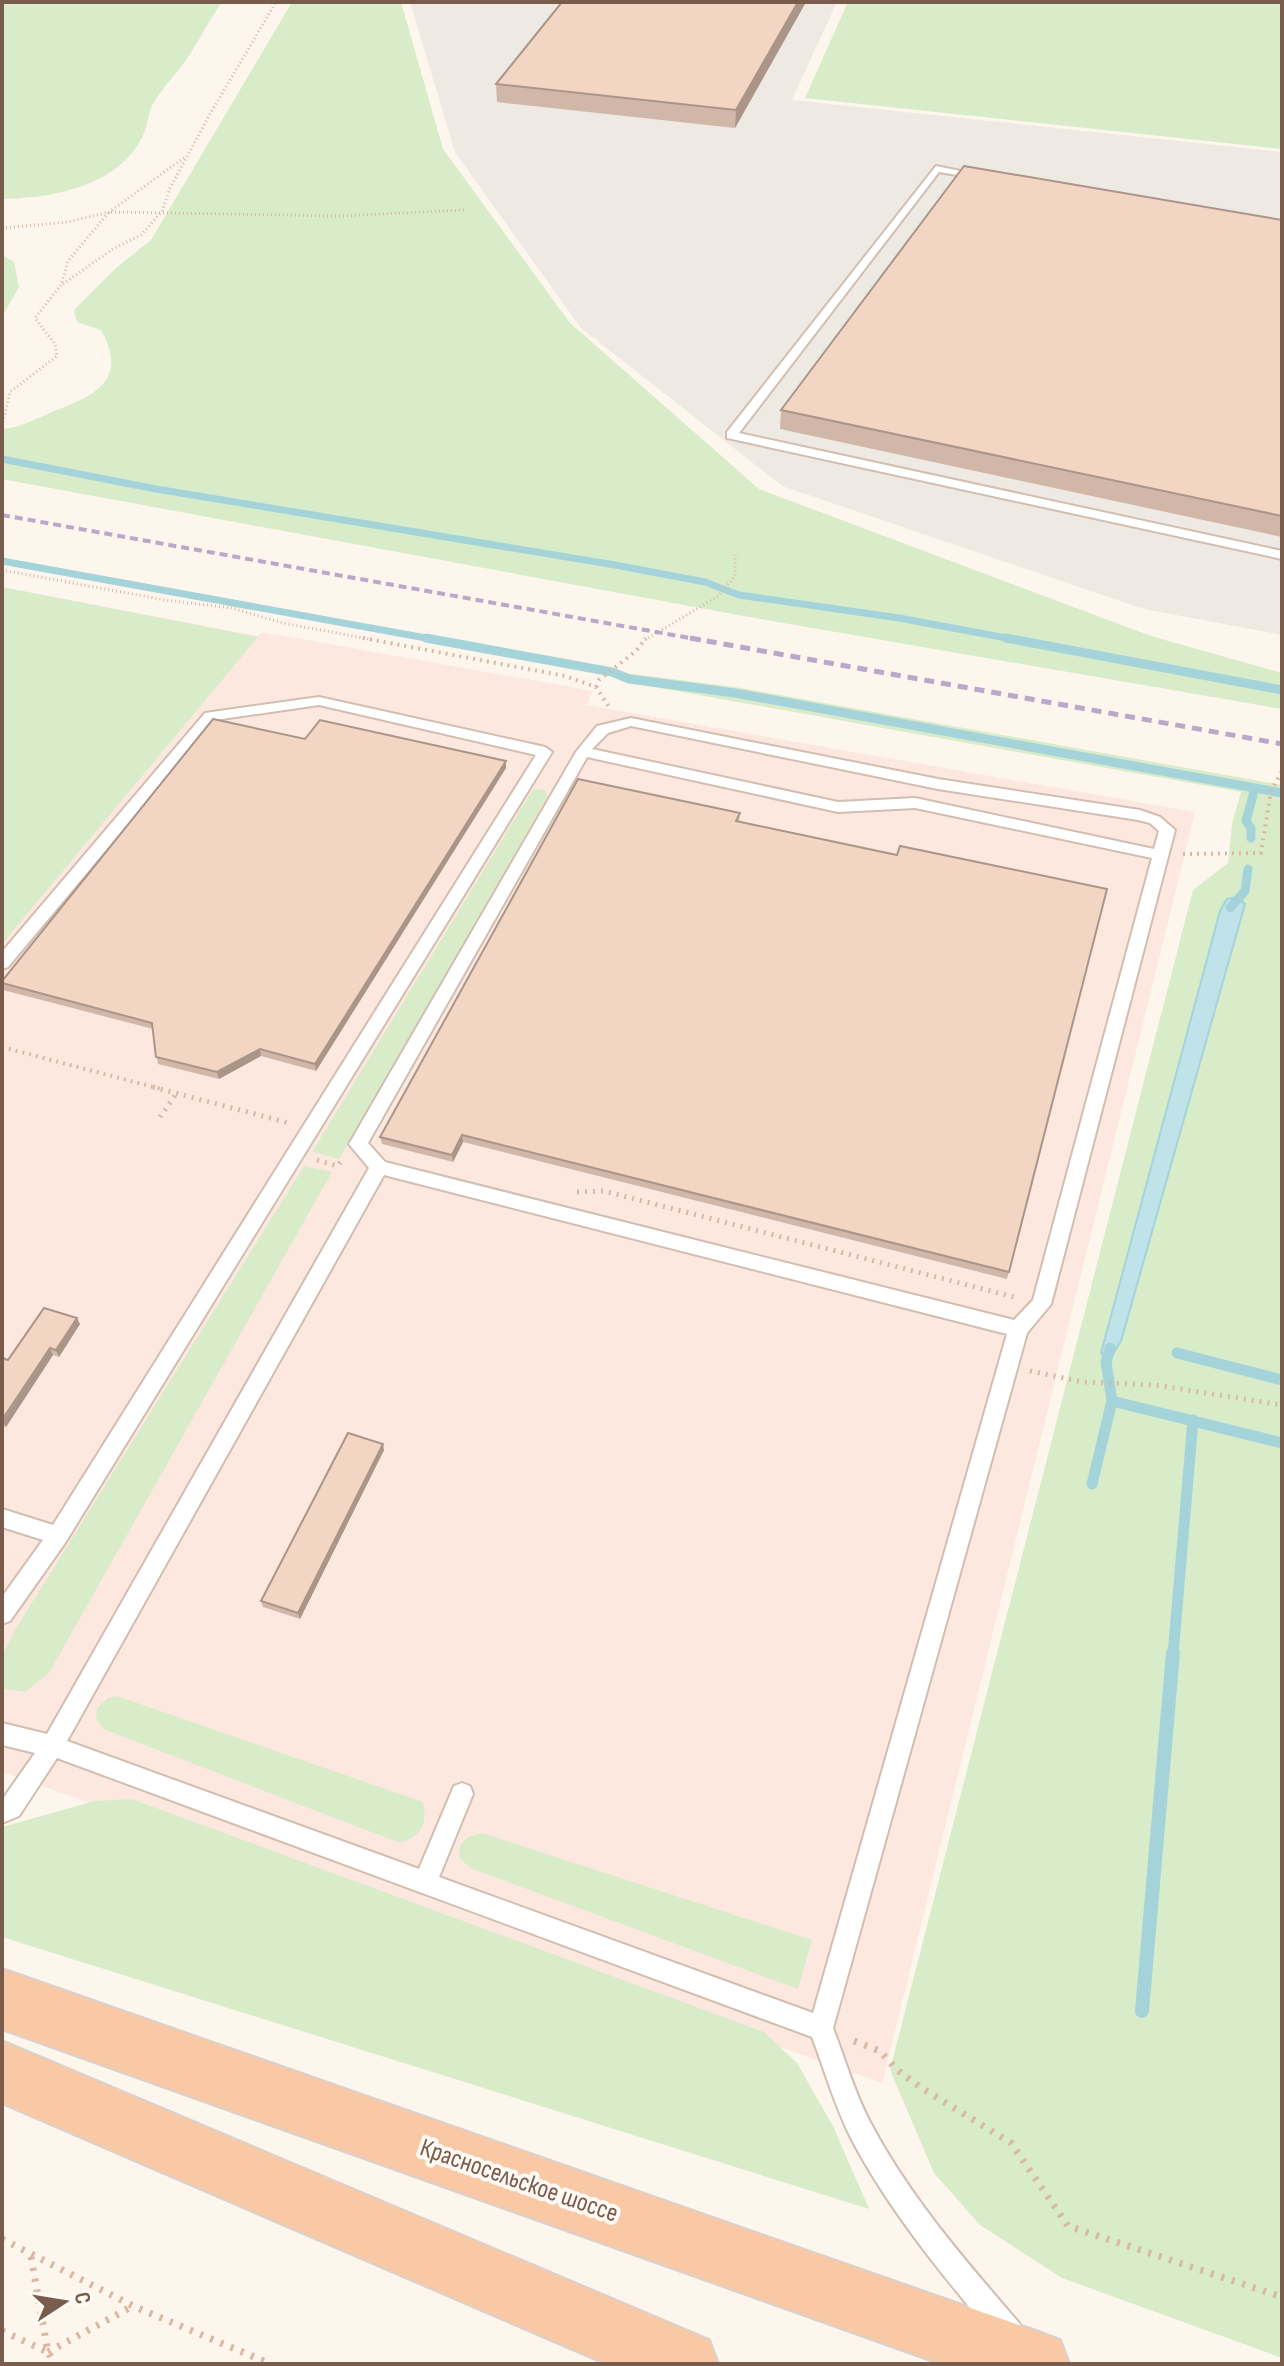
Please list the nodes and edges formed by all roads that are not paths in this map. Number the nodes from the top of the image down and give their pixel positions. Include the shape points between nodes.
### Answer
1 (999, 179) edge
2 (1282, 555) edge
3 (583, 752) junction
4 (1160, 855) junction
5 (2, 963) edge
6 (379, 1167) junction
7 (1018, 1329) junction
8 (2, 1518) edge
9 (58, 1536) junction
10 (2, 1614) edge
11 (2, 1734) edge
12 (52, 1746) junction
13 (462, 1794) dead end
14 (2, 1812) edge
15 (425, 1883) junction
16 (2, 1999) edge
17 (821, 2028) junction
18 (2, 2072) edge
19 (685, 2364) edge
20 (1035, 2364) edge

1 - 2 lane via 936,169 731,435
3 - 4 lane via 838,807 915,803
3 - 4 lane via 599,730 631,722 938,784 1140,815 1167,830
3 - 6 lane via 358,1144
4 - 7 lane via 1042,1304
5 - 9 lane via 210,716 319,701 545,752
6 - 7 lane
6 - 12 lane
7 - 17 lane
8 - 9 lane
9 - 10 lane
11 - 12 lane
12 - 14 lane via 11,1808
12 - 15 lane
13 - 15 lane
15 - 17 lane
16 - 20 highway, Красносельское шоссе
17 - 20 lane via 859,2128 901,2198
18 - 19 highway

